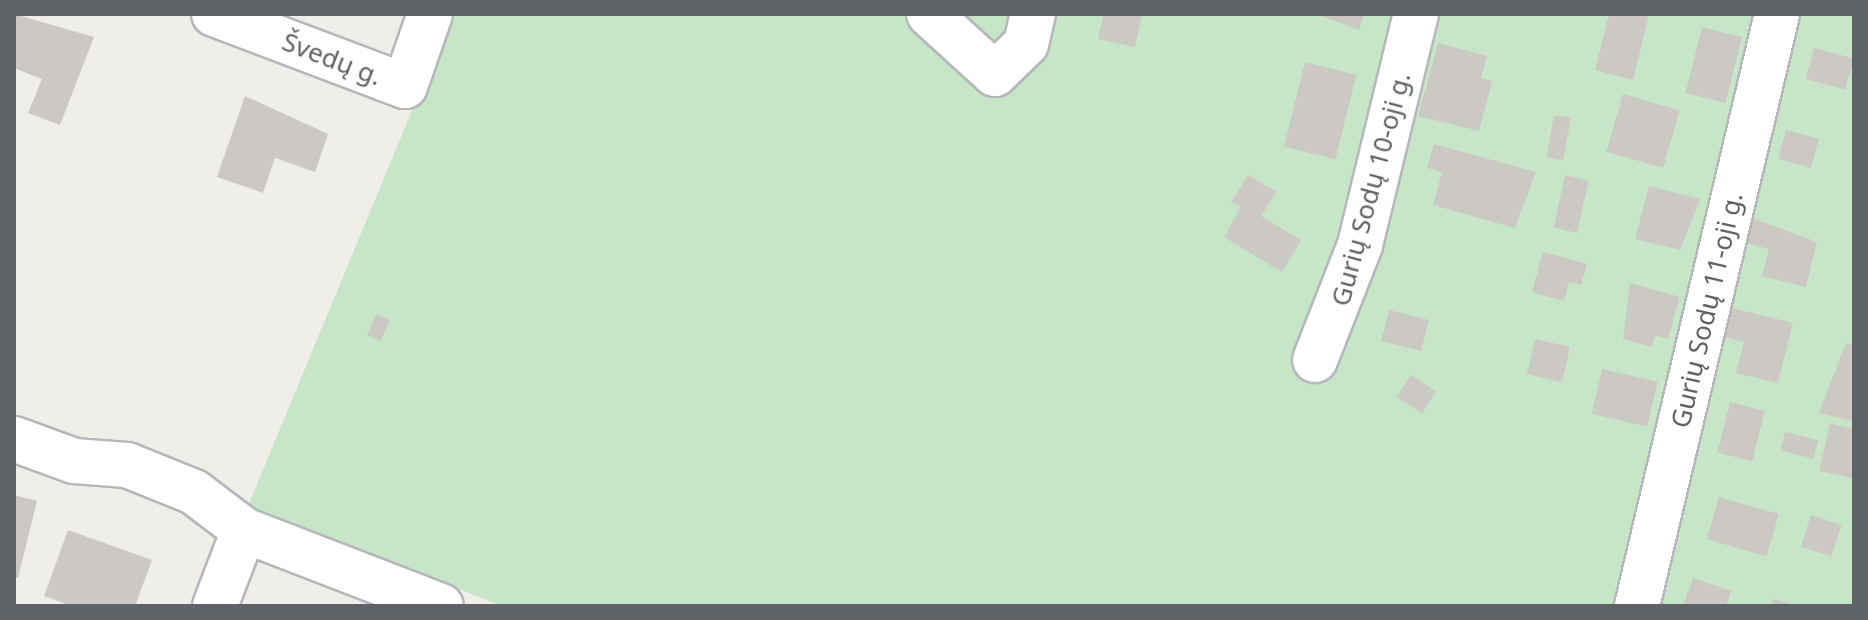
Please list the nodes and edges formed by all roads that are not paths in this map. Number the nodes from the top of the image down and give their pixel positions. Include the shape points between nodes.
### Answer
1 (214, 14) edge
2 (430, 14) edge
3 (929, 14) edge
4 (1033, 14) edge
5 (1416, 14) edge
6 (1777, 14) edge
7 (1315, 360) dead end
8 (14, 439) edge
9 (244, 530) junction
10 (215, 606) edge
11 (441, 606) edge
12 (1637, 606) edge

1 - 2 street, Švedų g. via 405,86
3 - 4 street via 995,74 1026,44
5 - 7 street, Gurių Sodų 10-oji g. via 1360,245
6 - 12 street, Gurių Sodų 11-oji g.
8 - 9 street via 74,461 127,465 194,492
9 - 10 street
9 - 11 street

